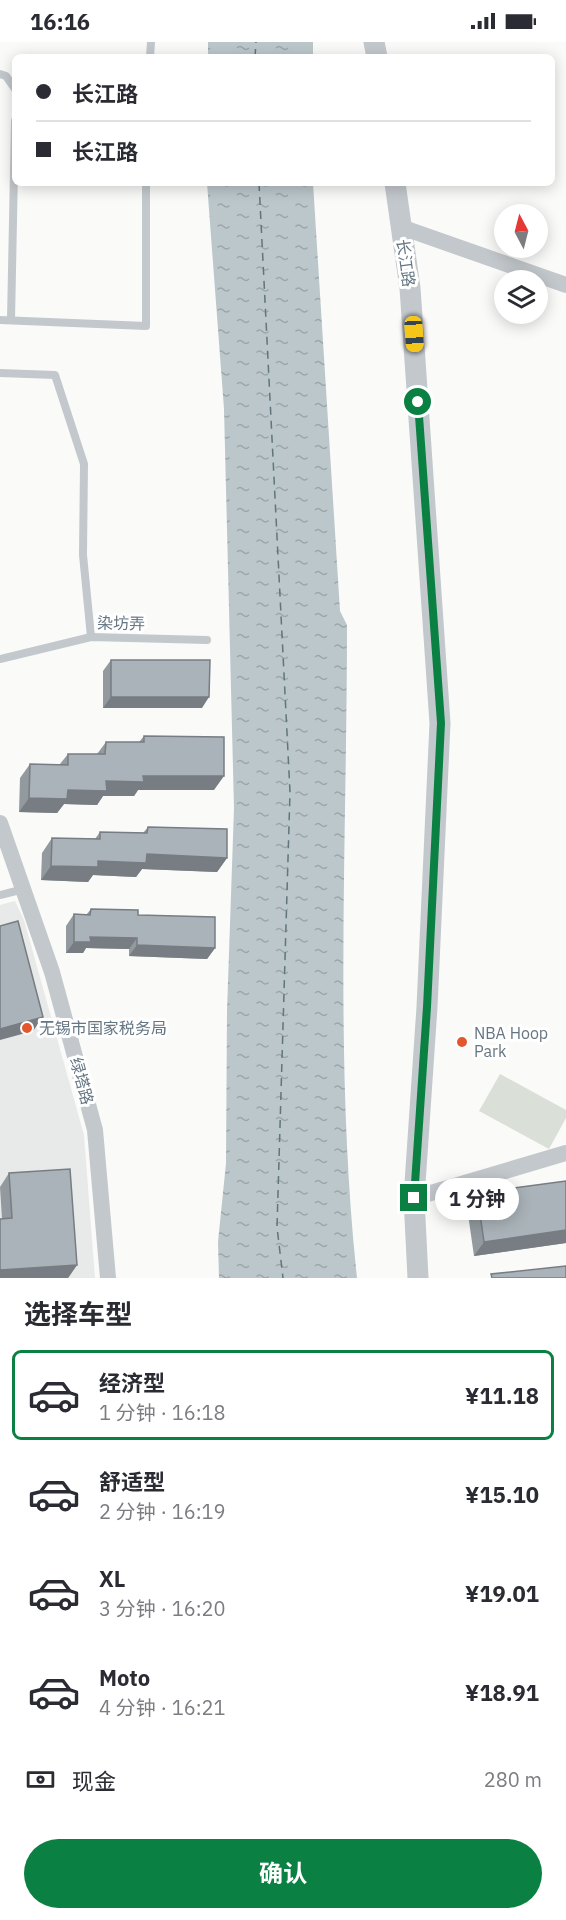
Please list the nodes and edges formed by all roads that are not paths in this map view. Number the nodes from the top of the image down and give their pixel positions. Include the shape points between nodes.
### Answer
1 (0, 74) edge
2 (12, 85) edge
3 (14, 186) edge
4 (146, 186) edge
5 (395, 186) edge
6 (401, 227) junction
7 (566, 285) edge
8 (0, 320) edge
9 (11, 320) junction
10 (0, 373) edge
11 (91, 638) junction
12 (207, 640) dead end
13 (0, 659) edge
14 (0, 823) edge
15 (24, 889) junction
16 (0, 895) edge
17 (566, 1153) edge
18 (414, 1198) junction
19 (108, 1278) edge
20 (418, 1278) edge

1 - 2 lane
3 - 9 lane
4 - 9 lane via 146,326
5 - 6 street, 长江路
6 - 7 street
6 - 18 street, 长江路 via 410,288 441,723
8 - 9 lane
10 - 11 lane via 55,375 84,464 83,555
11 - 12 lane, 染坊弄
11 - 13 lane, 染坊弄
14 - 15 street, 绿塔路
15 - 16 lane
15 - 19 street, 绿塔路 via 52,972 95,1130
17 - 18 street
18 - 20 street, 长江路

